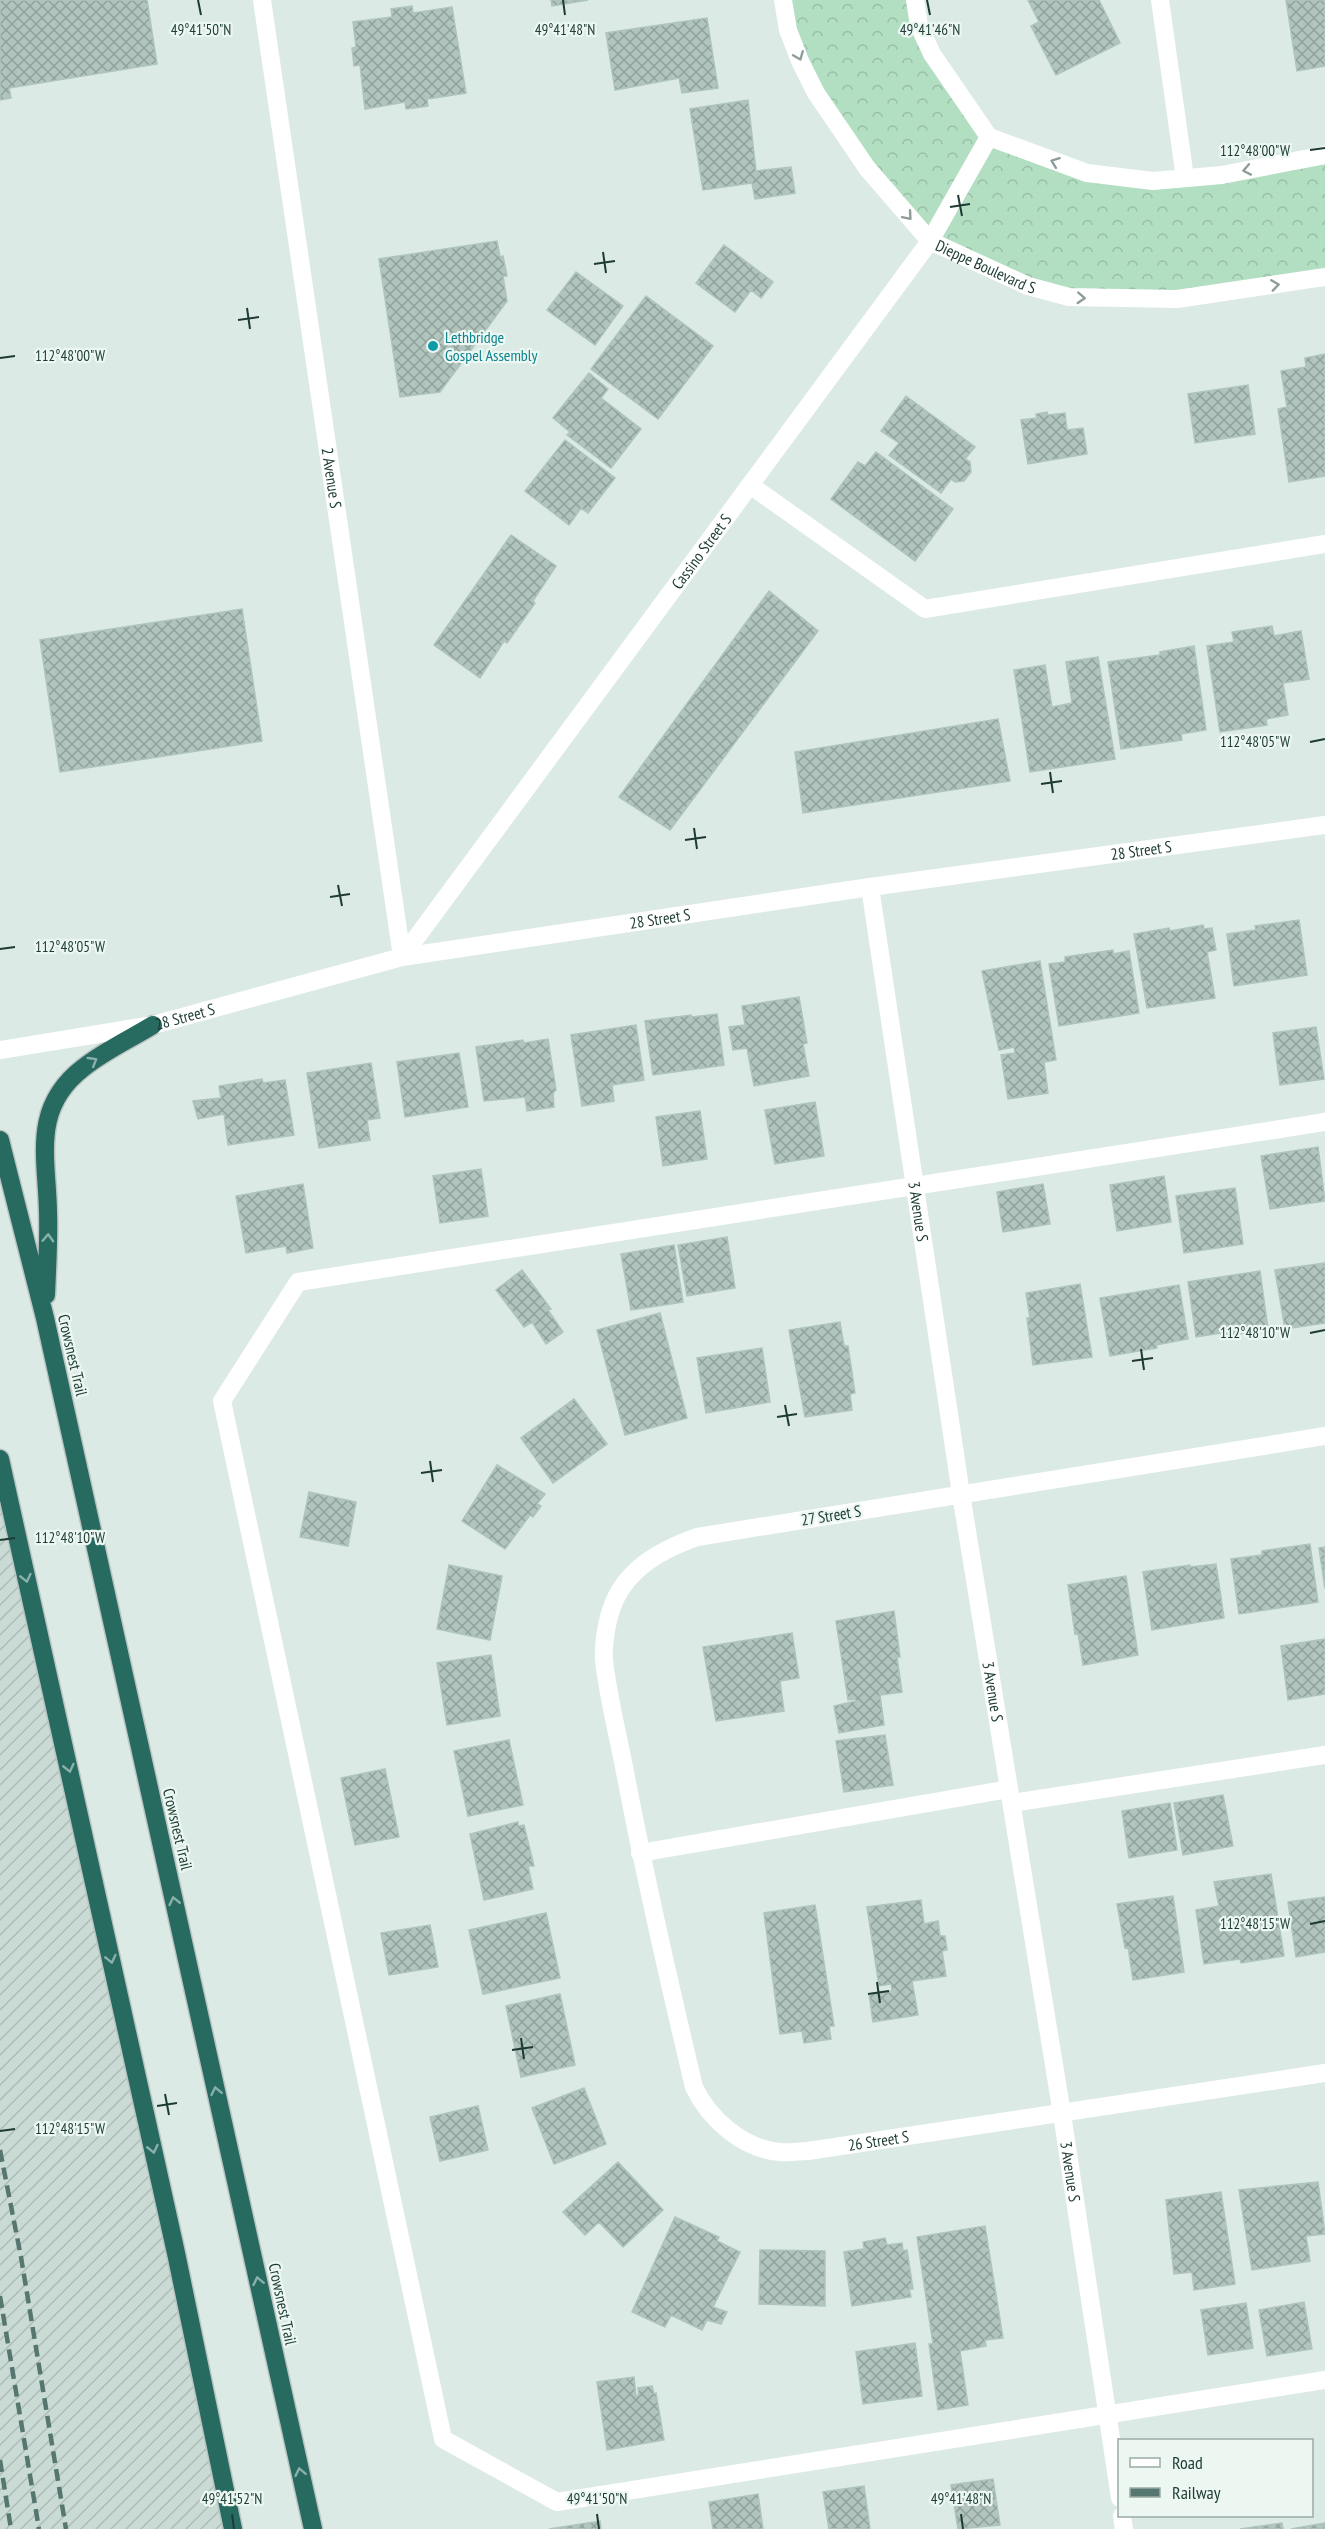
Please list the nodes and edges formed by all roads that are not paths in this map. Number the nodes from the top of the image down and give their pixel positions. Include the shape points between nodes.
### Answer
1 (262, 0) edge
2 (783, 0) edge
3 (915, 0) edge
4 (1161, 0) edge
5 (989, 136) junction
6 (1325, 155) edge
7 (1185, 178) junction
8 (930, 241) junction
9 (1325, 277) edge
10 (750, 485) junction
11 (1325, 544) edge
12 (1325, 825) edge
13 (870, 887) junction
14 (402, 957) junction
15 (153, 1025) junction
16 (0, 1050) edge
17 (1325, 1122) edge
18 (0, 1140) edge
19 (915, 1186) junction
20 (45, 1318) junction
21 (1325, 1436) edge
22 (0, 1460) edge
23 (961, 1494) junction
24 (1325, 1755) edge
25 (1010, 1796) junction
26 (640, 1853) junction
27 (1325, 2073) edge
28 (1062, 2114) junction
29 (1325, 2380) edge
30 (1107, 2414) junction
31 (1118, 2491) edge
32 (233, 2529) edge
33 (313, 2529) edge

1 - 14 street, 2 Avenue S
2 -> 8 street, Dieppe Boulevard S via 788,30 816,93 867,168
3 - 5 street via 919,26 932,54
4 - 7 street
7 -> 5 street via 1153,181 1087,173
5 - 8 street, Cassino Street S
6 -> 7 street via 1222,175
8 -> 9 street, Dieppe Boulevard S via 1029,286 1069,297 1177,299
8 - 10 street, Cassino Street S
10 - 11 street via 925,609
10 - 14 street, Cassino Street S
12 - 13 street, 28 Street S
13 - 14 street, 28 Street S
13 - 19 street, 3 Avenue S
14 - 15 street, 28 Street S
15 - 16 street, 28 Street S
20 -> 15 highway via 48,1212 44,1142 48,1116 58,1095 82,1068
17 - 19 street
18 - 20 highway, Crowsnest Trail
19 - 23 street, 3 Avenue S
19 - 30 street via 298,1282 222,1401 443,2439 557,2502
33 -> 20 highway, Crowsnest Trail
21 - 23 street, 27 Street S
22 -> 32 highway via 176,2253
23 - 25 street, 3 Avenue S
23 - 26 street, 27 Street S via 697,1537 655,1556 624,1584 608,1623 604,1659
24 - 25 street
25 - 26 street
25 - 28 street, 3 Avenue S
26 - 28 street, 26 Street S via 694,2086 711,2114 748,2143 781,2152 808,2151
27 - 28 street, 26 Street S
28 - 30 street, 3 Avenue S
29 - 30 street
30 - 31 street, 3 Avenue S

